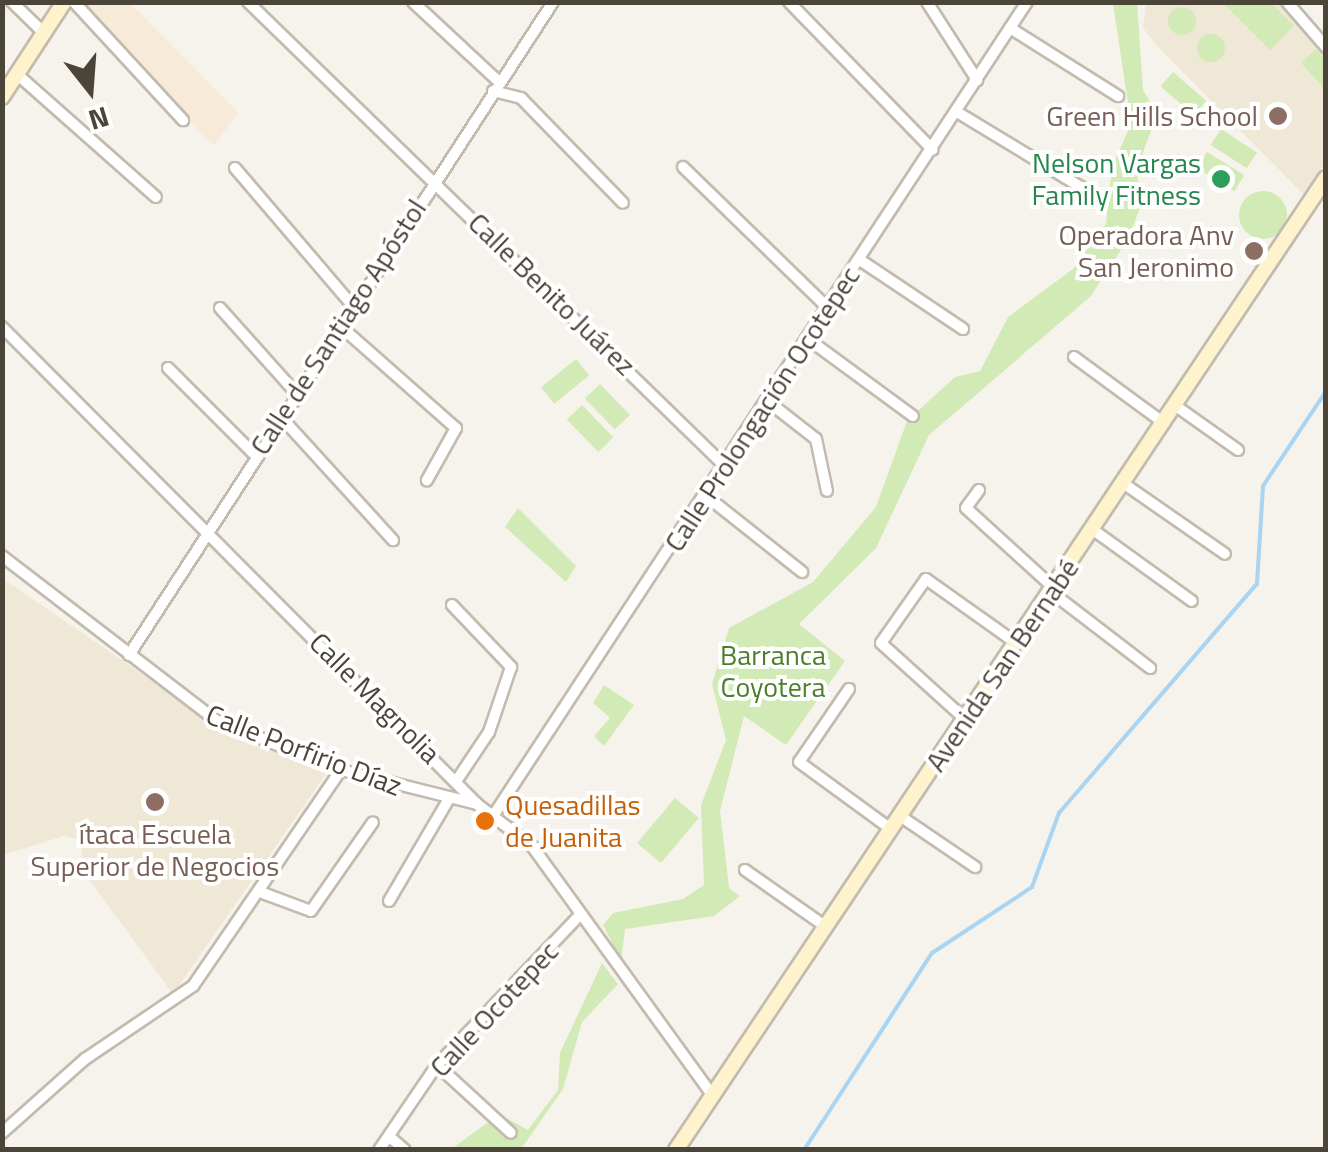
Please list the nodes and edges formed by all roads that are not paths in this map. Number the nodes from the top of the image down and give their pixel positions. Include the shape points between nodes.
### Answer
1 (12, 2) edge
2 (64, 2) edge
3 (74, 2) edge
4 (248, 2) edge
5 (413, 2) edge
6 (553, 2) edge
7 (789, 2) edge
8 (928, 2) edge
9 (1027, 2) edge
10 (1292, 5) edge
11 (1010, 28) junction
12 (44, 33) junction
13 (1326, 47) edge
14 (18, 74) junction
15 (977, 80) junction
16 (496, 86) junction
17 (1118, 96) dead end
18 (2, 97) edge
19 (957, 112) junction
20 (183, 120) dead end
21 (933, 150) junction
22 (683, 167) dead end
23 (235, 168) dead end
24 (434, 178) junction
25 (1326, 178) edge
26 (1086, 190) dead end
27 (156, 197) dead end
28 (623, 203) dead end
29 (860, 260) junction
30 (352, 305) junction
31 (220, 308) dead end
32 (828, 308) junction
33 (339, 325) junction
34 (2, 326) edge
35 (963, 329) dead end
36 (808, 339) junction
37 (1074, 357) dead end
38 (168, 368) dead end
39 (296, 393) junction
40 (766, 400) junction
41 (1176, 406) junction
42 (280, 416) junction
43 (912, 416) dead end
44 (1164, 423) junction
45 (1238, 450) dead end
46 (255, 456) junction
47 (723, 464) junction
48 (427, 480) dead end
49 (1123, 482) junction
50 (979, 490) dead end
51 (827, 491) dead end
52 (704, 495) junction
53 (1092, 529) junction
54 (206, 531) junction
55 (394, 540) dead end
56 (1226, 554) dead end
57 (2, 556) edge
58 (802, 572) dead end
59 (1053, 590) junction
60 (1192, 601) dead end
61 (452, 605) dead end
62 (1016, 643) junction
63 (128, 655) junction
64 (1150, 668) dead end
65 (849, 689) dead end
66 (966, 718) junction
67 (342, 770) junction
68 (457, 780) junction
69 (446, 802) junction
70 (477, 804) junction
71 (495, 813) junction
72 (900, 816) junction
73 (373, 822) dead end
74 (891, 830) junction
75 (975, 867) dead end
76 (745, 870) dead end
77 (260, 892) junction
78 (389, 901) dead end
79 (577, 918) junction
80 (826, 927) junction
81 (438, 1065) junction
82 (712, 1096) junction
83 (2, 1133) edge
84 (511, 1134) dead end
85 (390, 1138) junction
86 (378, 1150) edge
87 (405, 1150) edge
88 (676, 1150) edge

1 - 12 street
2 - 12 main road
3 - 20 street
4 - 24 street, Calle Benito Juárez
5 - 16 street
6 - 16 street, Calle de Santiago Apóstol
7 - 21 street
8 - 15 street
9 - 11 street, Calle Prolongación Ocotepec
10 - 13 street
11 - 15 street, Calle Prolongación Ocotepec
11 - 17 street
12 - 14 main road
14 - 18 main road
14 - 27 street
15 - 19 street, Calle Prolongación Ocotepec
16 - 24 street, Calle de Santiago Apóstol
16 - 28 street via 520,98
19 - 21 street, Calle Prolongación Ocotepec
19 - 26 street
21 - 29 street, Calle Prolongación Ocotepec
22 - 32 street
23 - 30 street
24 - 30 street, Calle de Santiago Apóstol
24 - 47 street, Calle Benito Juárez
25 - 41 main road, Avenida San Bernabé
29 - 32 street, Calle Prolongación Ocotepec
29 - 35 street
30 - 33 street, Calle de Santiago Apóstol
31 - 39 street
32 - 36 street, Calle Prolongación Ocotepec
33 - 39 street, Calle de Santiago Apóstol
33 - 48 street via 456,428
34 - 54 street, Calle Magnolia
36 - 40 street, Calle Prolongación Ocotepec
36 - 43 street
37 - 44 street
38 - 46 street
39 - 42 street, Calle de Santiago Apóstol
40 - 47 street, Calle Prolongación Ocotepec
40 - 51 street via 816,439
41 - 44 main road, Avenida San Bernabé
41 - 45 street
42 - 46 street, Calle de Santiago Apóstol
42 - 55 street
44 - 49 main road, Avenida San Bernabé
46 - 54 street, Calle de Santiago Apóstol
47 - 52 street, Calle Prolongación Ocotepec
49 - 53 main road, Avenida San Bernabé
49 - 56 street
50 - 59 street via 966,508
52 - 58 street
52 - 71 street, Calle Prolongación Ocotepec
53 - 59 main road, Avenida San Bernabé
53 - 60 street
54 - 63 street, Calle de Santiago Apóstol
54 - 68 street, Calle Magnolia
57 - 63 street, Calle Porfirio Díaz
59 - 62 main road, Avenida San Bernabé
59 - 64 street
61 - 68 street via 510,666 489,732
62 - 66 main road, Avenida San Bernabé
62 - 66 street via 926,579 881,643
63 - 67 street, Calle Porfirio Díaz via 217,721
65 - 74 street via 800,762
66 - 72 main road, Avenida San Bernabé
67 - 69 street, Calle Porfirio Díaz
67 - 77 street
68 - 70 street, Calle Magnolia
69 - 70 street, Calle Porfirio Díaz
69 - 78 street
70 - 71 street, Calle Magnolia
71 - 79 street, Calle Magnolia via 532,846
72 - 74 main road, Avenida San Bernabé
72 - 75 street
73 - 77 street via 311,912
74 - 80 main road, Avenida San Bernabé
76 - 80 street
77 - 83 street via 193,986 85,1059
79 - 81 street, Calle Ocotepec
79 - 82 street, Calle Magnolia
80 - 82 main road, Avenida San Bernabé
81 - 84 street
81 - 85 street, Calle Ocotepec
82 - 88 main road, Avenida San Bernabé
85 - 86 street, Calle Ocotepec
85 - 87 street

